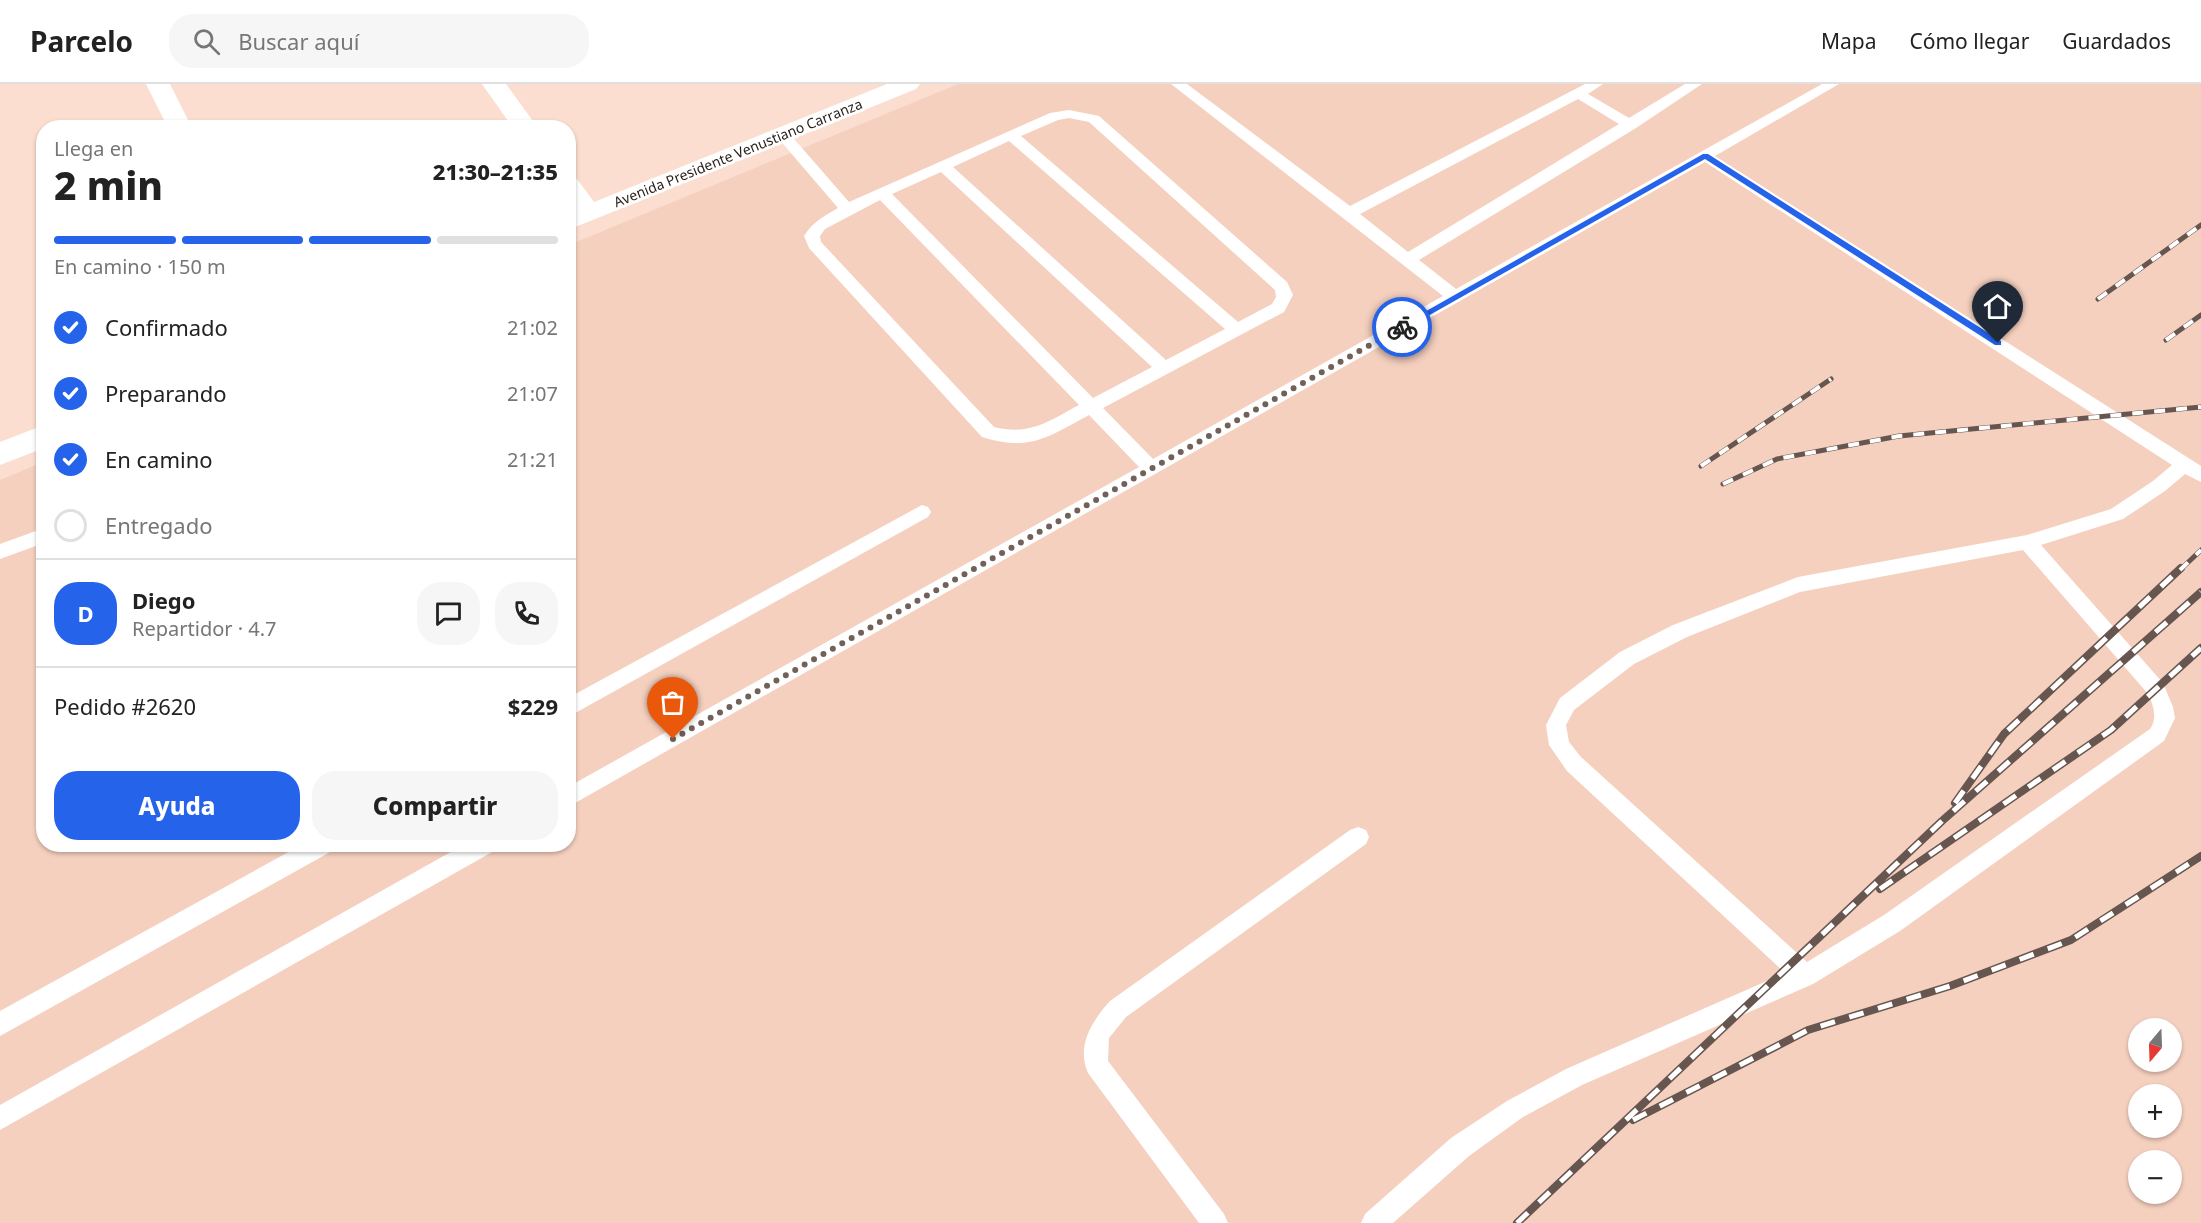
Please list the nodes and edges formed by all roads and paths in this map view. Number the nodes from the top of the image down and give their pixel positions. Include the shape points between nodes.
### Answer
1 (158, 84) edge
2 (494, 84) edge
3 (840, 84) edge
4 (908, 84) edge
5 (1178, 84) edge
6 (1596, 84) edge
7 (1695, 84) edge
8 (1833, 84) edge
9 (1579, 94) junction
10 (860, 104) junction
11 (176, 120) edge
12 (520, 120) edge
13 (1631, 124) junction
14 (783, 135) junction
15 (1011, 135) junction
16 (1706, 156) junction
17 (943, 166) junction
18 (882, 193) junction
19 (847, 209) junction
20 (1349, 213) junction
21 (579, 218) edge
22 (1407, 260) junction
23 (1455, 297) junction
24 (1237, 330) junction
25 (1164, 368) junction
26 (1091, 407) junction
27 (36, 439) edge
28 (0, 454) edge
29 (1152, 469) junction
30 (2193, 469) edge
31 (922, 512) dead end
32 (36, 538) edge
33 (2027, 542) junction
34 (0, 552) edge
35 (576, 704) edge
36 (576, 793) edge
37 (1358, 837) dead end
38 (310, 852) edge
39 (472, 852) edge
40 (1805, 976) junction
41 (0, 1024) edge
42 (0, 1118) edge
43 (1215, 1223) edge
44 (1374, 1223) edge

1 - 11 street
2 - 12 street
3 - 10 street
4 - 10 street, Avenida Presidente Venustiano Carranza
5 - 20 lane
6 - 9 lane
7 - 13 lane
8 - 16 lane
9 - 13 lane
9 - 20 lane
10 - 14 street, Avenida Presidente Venustiano Carranza
13 - 22 lane
14 - 19 lane
14 - 21 street, Avenida Presidente Venustiano Carranza
15 - 17 lane
15 - 24 lane
15 - 24 lane via 1055,116 1069,114 1094,119 1281,286 1285,300 1278,308
16 - 23 lane
16 - 30 lane
17 - 18 lane
17 - 25 lane
18 - 19 lane
18 - 26 lane
19 - 26 lane via 815,230 814,244 988,432 1023,439 1041,434
20 - 22 lane
22 - 23 lane
23 - 29 lane
24 - 25 lane
25 - 26 lane
26 - 29 lane
27 - 28 street
29 - 36 lane
30 - 33 lane via 2117,514
31 - 35 lane
32 - 34 lane
33 - 40 lane via 2156,689 2166,717 2164,727 1901,917
33 - 40 lane via 1798,585 1680,631 1628,658 1567,704 1561,715 1556,725 1558,745 1574,764
37 - 43 lane via 1118,1010 1101,1027 1095,1046 1096,1065
38 - 41 lane
39 - 42 lane
40 - 44 lane via 1574,1077 1515,1109 1460,1147

